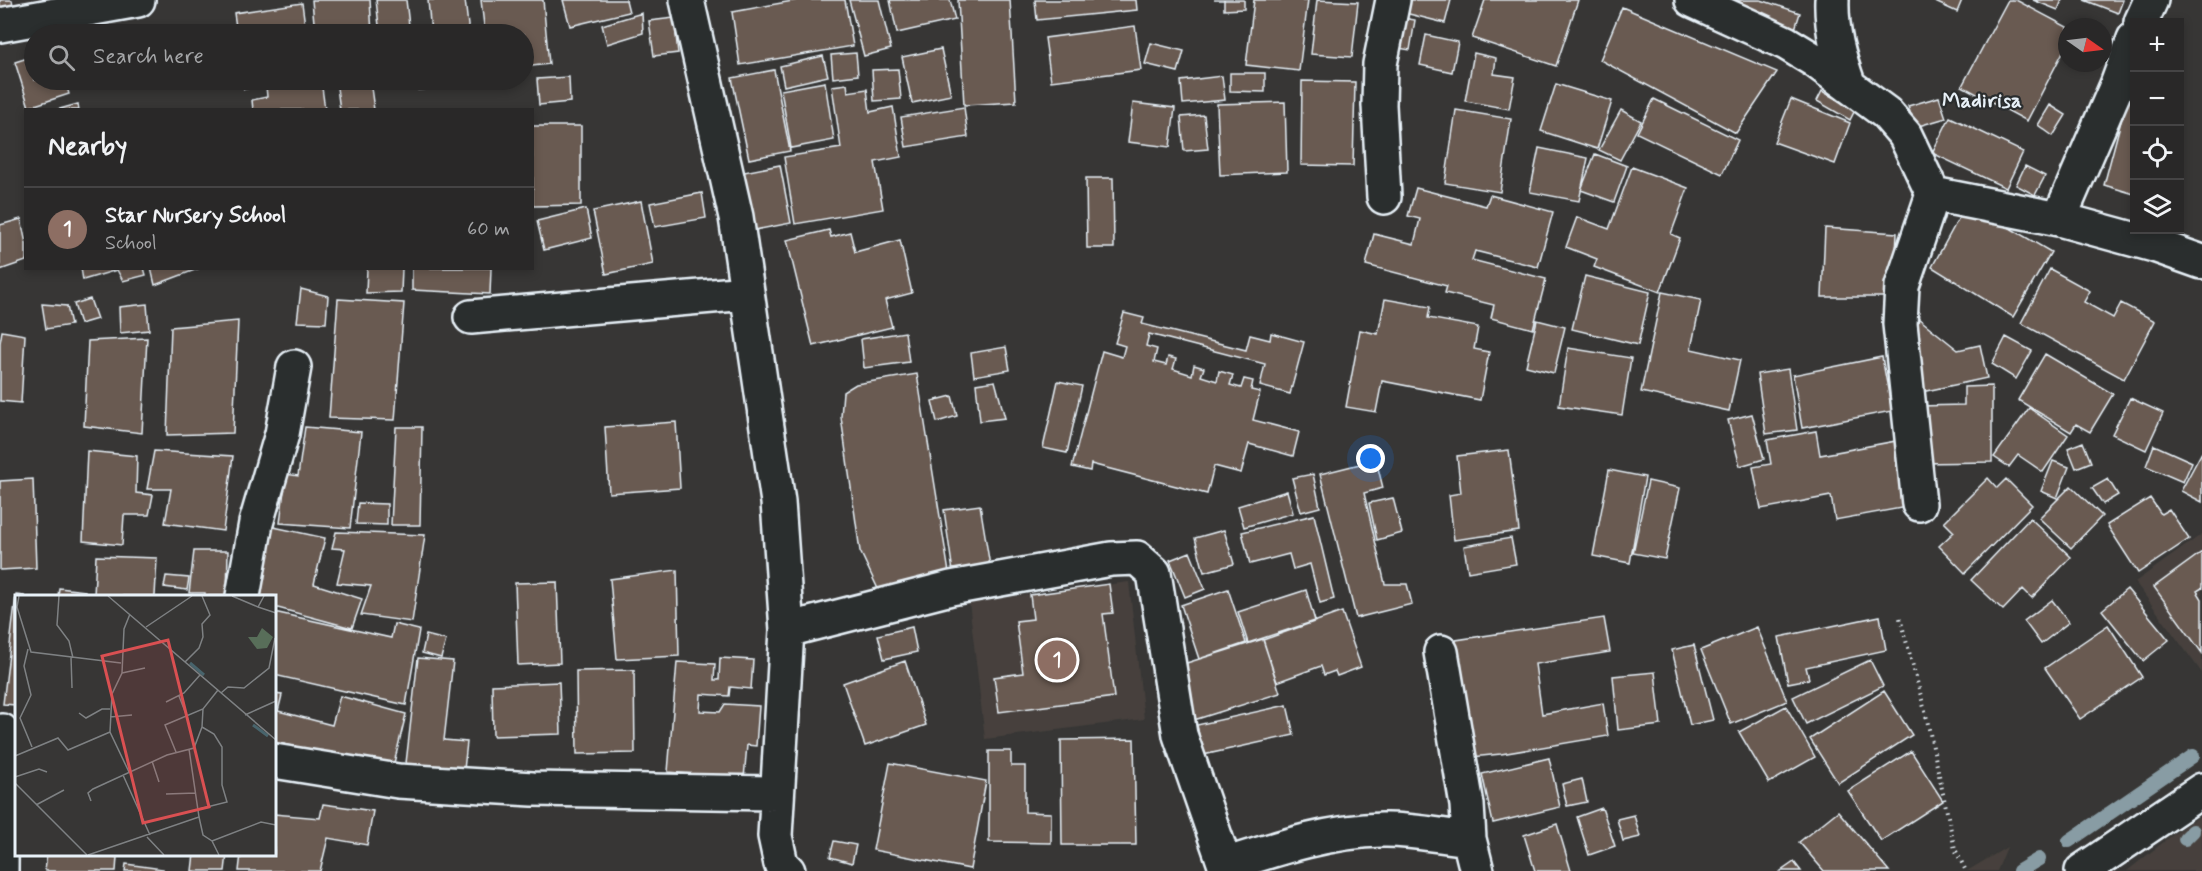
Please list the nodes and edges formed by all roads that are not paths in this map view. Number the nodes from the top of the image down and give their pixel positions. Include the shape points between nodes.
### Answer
1 (138, 0) edge
2 (687, 0) edge
3 (1393, 0) edge
4 (1692, 0) edge
5 (1832, 0) edge
6 (2151, 0) edge
7 (2143, 18) edge
8 (0, 25) edge
9 (2130, 50) edge
10 (1849, 86) junction
11 (1933, 194) junction
12 (1384, 197) dead end
13 (2059, 219) junction
14 (2202, 262) edge
15 (747, 293) junction
16 (471, 317) dead end
17 (294, 367) dead end
18 (1919, 504) dead end
19 (243, 595) edge
20 (787, 630) junction
21 (1441, 652) dead end
22 (6, 732) edge
23 (276, 761) edge
24 (2202, 790) edge
25 (777, 793) junction
26 (1469, 839) junction
27 (1225, 868) edge
28 (2, 871) edge
29 (788, 871) edge
30 (1477, 871) edge
31 (2082, 871) edge

1 - 8 street
2 - 15 street via 736,217
3 - 12 street via 1380,64
4 - 10 street via 1786,43
5 - 10 street via 1838,55
6 - 7 street
9 - 13 street
10 - 11 street via 1886,113 1905,135
11 - 13 street
11 - 18 street via 1902,286 1900,324
13 - 14 street
15 - 16 street
15 - 20 street via 778,502
17 - 19 street via 282,434 256,523
20 - 25 street
20 - 27 street via 951,588 1111,559 1137,558 1154,573 1180,735
21 - 26 street via 1467,805
22 - 28 street
23 - 25 street via 398,781 533,789
24 - 31 street
25 - 29 street via 775,836 781,864
26 - 27 street via 1383,830 1353,833 1287,845
26 - 30 street

